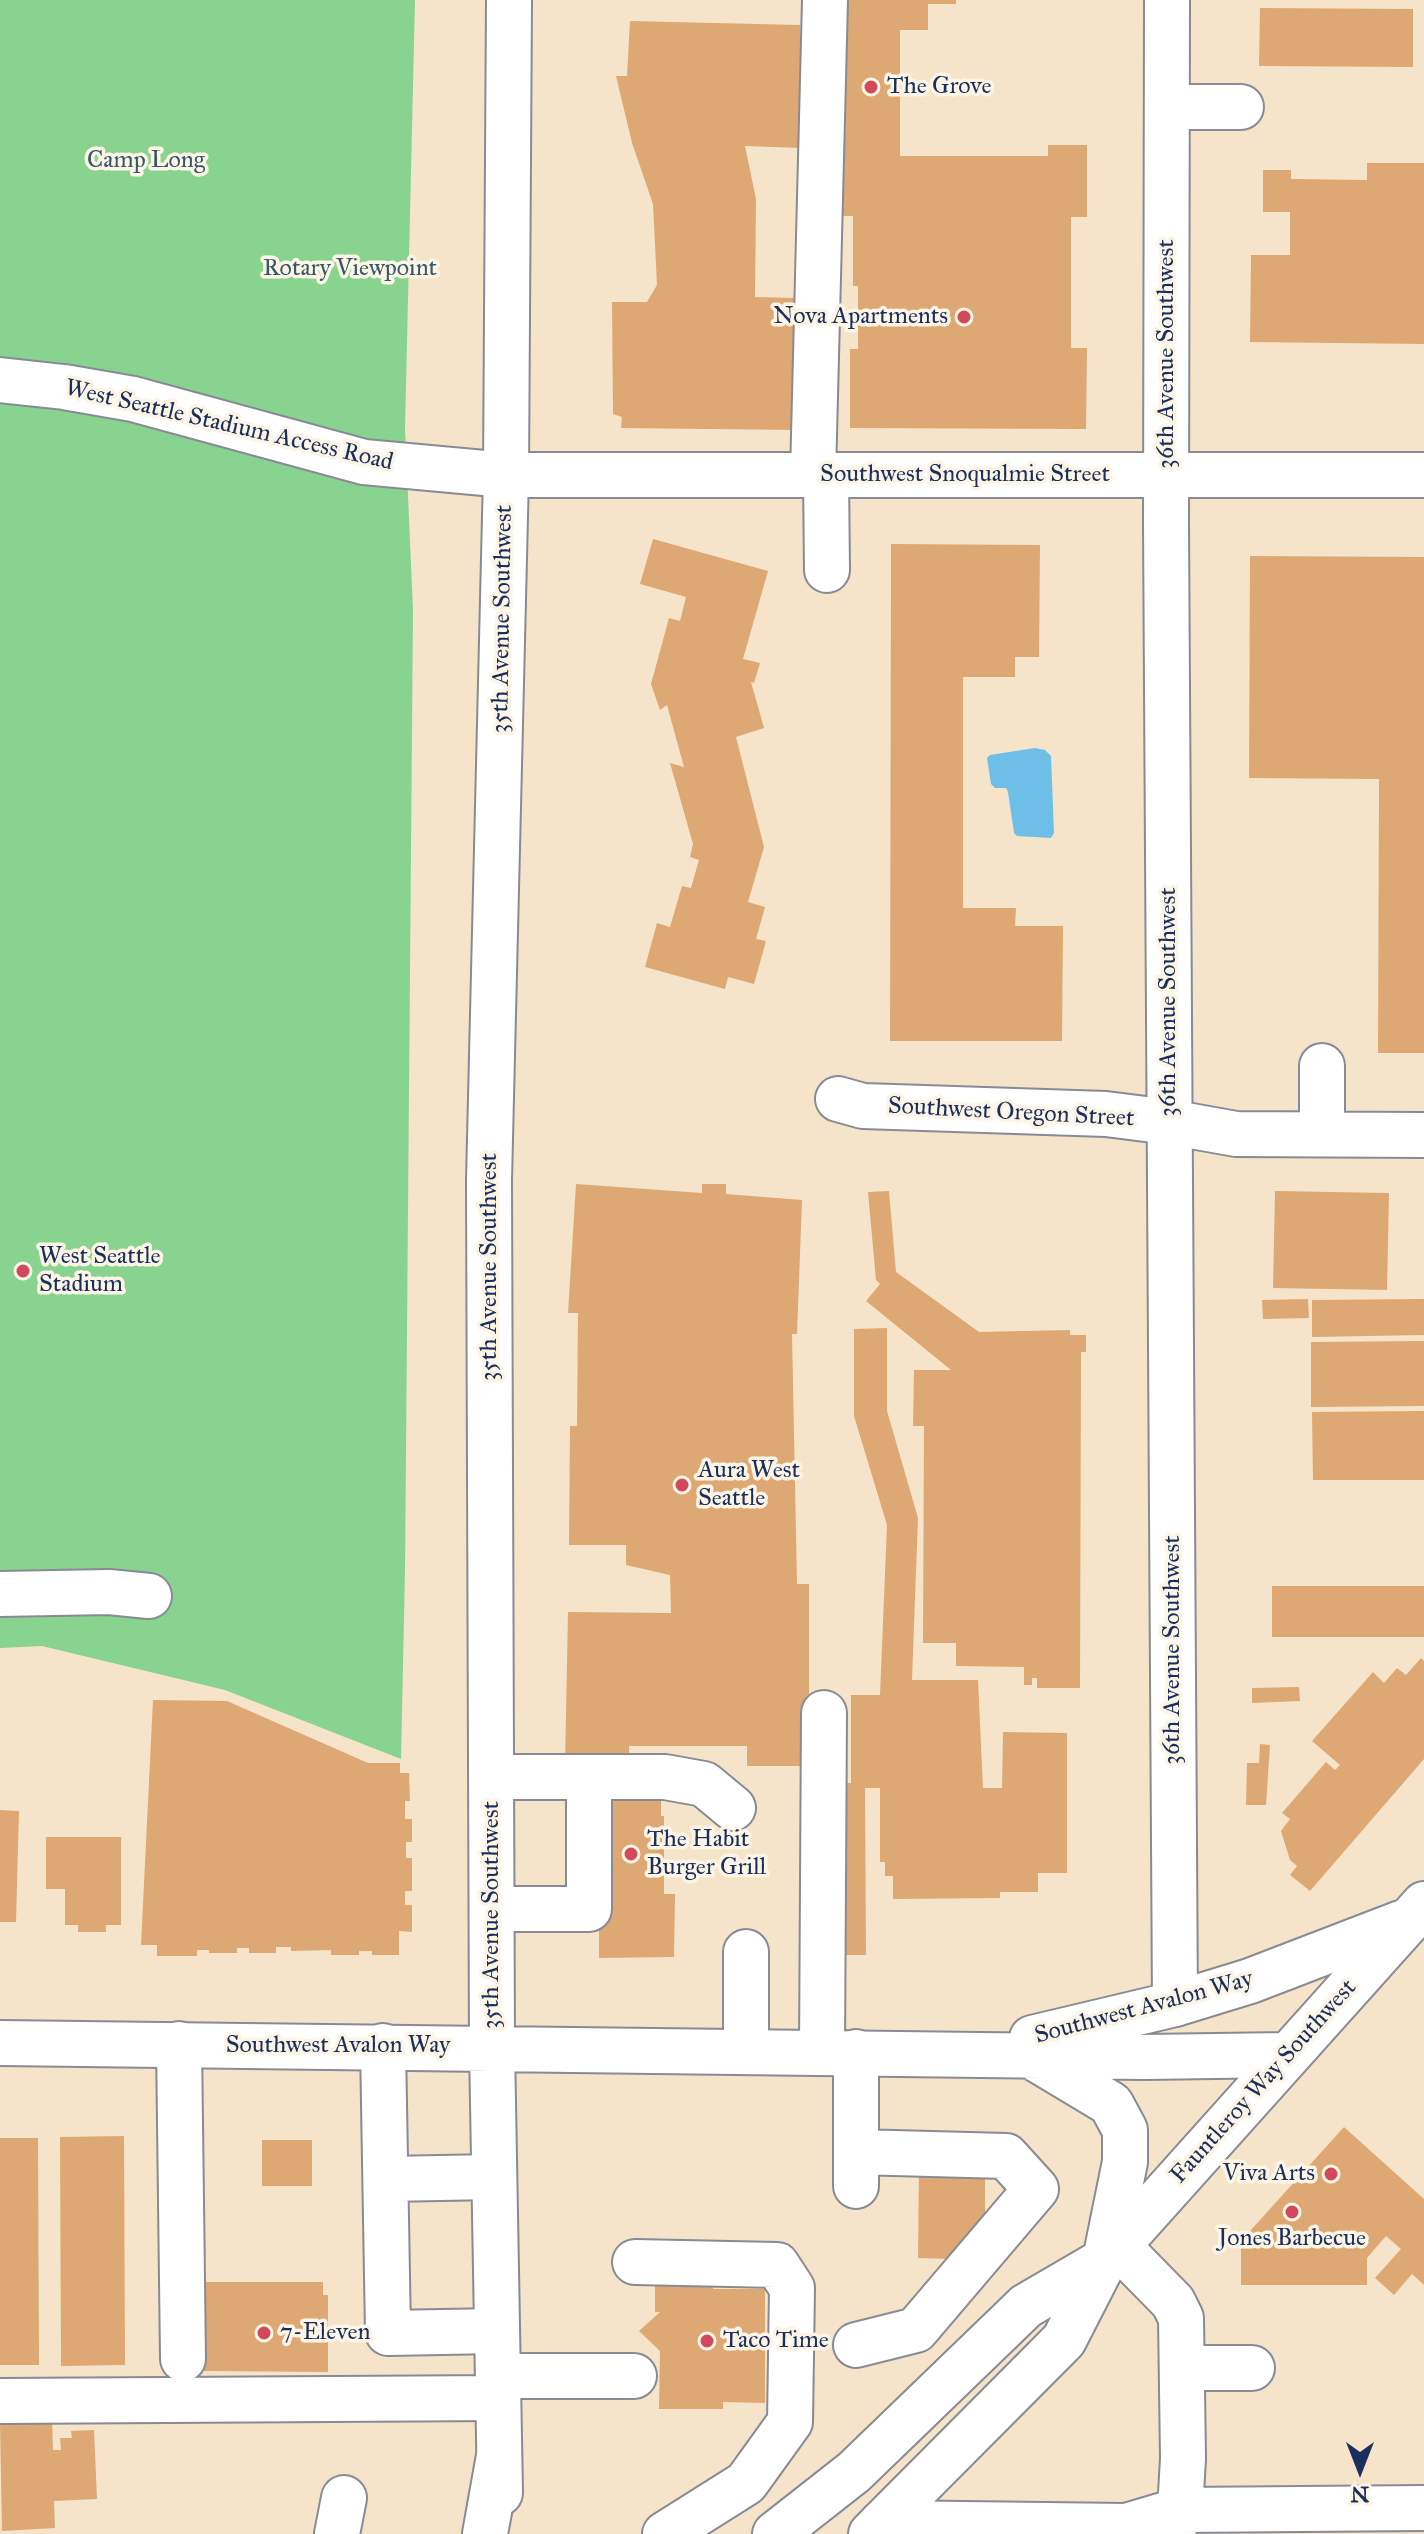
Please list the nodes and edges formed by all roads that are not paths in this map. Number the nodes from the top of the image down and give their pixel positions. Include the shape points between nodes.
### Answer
1 (509, 0) edge
2 (825, 0) edge
3 (1167, 0) edge
4 (1167, 107) junction
5 (1241, 107) dead end
6 (0, 380) edge
7 (506, 475) junction
8 (820, 475) junction
9 (1166, 475) junction
10 (1424, 475) edge
11 (827, 570) dead end
12 (1322, 1066) dead end
13 (838, 1099) dead end
14 (1169, 1122) junction
15 (1322, 1134) junction
16 (1424, 1135) edge
17 (0, 1594) edge
18 (149, 1596) dead end
19 (824, 1713) dead end
20 (492, 1777) junction
21 (589, 1777) junction
22 (733, 1808) dead end
23 (492, 1909) junction
24 (1417, 1911) edge
25 (746, 1952) dead end
26 (1175, 2004) junction
27 (0, 2043) edge
28 (179, 2044) junction
29 (383, 2046) junction
30 (492, 2047) junction
31 (746, 2051) junction
32 (839, 2052) junction
33 (965, 2054) junction
34 (1028, 2054) junction
35 (1287, 2055) junction
36 (1144, 2057) junction
37 (494, 2177) junction
38 (386, 2179) junction
39 (1112, 2253) junction
40 (635, 2262) dead end
41 (497, 2331) junction
42 (856, 2345) dead end
43 (183, 2359) dead end
44 (1183, 2368) junction
45 (1252, 2368) dead end
46 (634, 2376) dead end
47 (498, 2387) junction
48 (0, 2401) edge
49 (499, 2456) junction
50 (1424, 2508) edge
51 (1176, 2522) edge
52 (876, 2529) edge
53 (485, 2534) edge
54 (501, 2534) edge
55 (665, 2534) edge
56 (775, 2534) edge

1 - 7 main road, 35th Avenue Southwest
2 - 8 main road
3 - 4 main road, 36th Avenue Southwest
4 - 5 main road
4 - 9 main road, 36th Avenue Southwest
6 - 7 main road, West Seattle Stadium Access Road via 133,399 364,462
7 - 8 main road, Southwest Snoqualmie Street
7 - 20 main road, 35th Avenue Southwest via 489,1180
8 - 9 main road, Southwest Snoqualmie Street
8 - 11 main road
9 - 10 main road, Southwest Snoqualmie Street
9 - 14 main road, 36th Avenue Southwest
12 - 15 main road
13 - 14 main road, Southwest Oregon Street via 863,1106 1106,1114
14 - 15 main road, Southwest Oregon Street via 1236,1134
14 - 26 main road, 36th Avenue Southwest
15 - 16 main road, Southwest Oregon Street
17 - 18 main road
19 - 32 main road
20 - 21 main road
20 - 23 main road, 35th Avenue Southwest
21 - 22 main road via 665,1777 704,1784
21 - 23 main road via 589,1909
23 - 30 main road, 35th Avenue Southwest
24 - 26 main road, Southwest Avalon Way via 1250,1981
24 - 35 main road, Fauntleroy Way Southwest
25 - 31 main road
26 - 33 main road, Southwest Avalon Way
26 - 36 main road
27 - 28 main road, Southwest Avalon Way
28 - 29 main road, Southwest Avalon Way
28 - 43 main road
29 - 30 main road, Southwest Avalon Way
29 - 38 main road
30 - 31 main road, Southwest Avalon Way
30 - 37 main road, 35th Avenue Southwest
31 - 32 main road, Southwest Avalon Way
32 - 33 main road, Southwest Avalon Way
32 - 42 main road via 856,2169 1006,2156 1036,2189 916,2330
33 - 34 main road, Southwest Avalon Way
34 - 36 main road, Southwest Avalon Way
34 - 39 main road via 1111,2104 1125,2130
35 - 36 main road, Southwest Avalon Way
35 - 39 main road, Fauntleroy Way Southwest
37 - 38 main road
37 - 41 main road, 35th Avenue Southwest
38 - 41 main road via 388,2333
39 - 44 main road via 1173,2302 1182,2330
39 - 52 main road, Fauntleroy Way Southwest via 1064,2340
39 - 56 main road, Fauntleroy Way Southwest via 1026,2306 854,2472
40 - 55 main road via 777,2265 792,2288 790,2422 746,2483
41 - 47 main road, 35th Avenue Southwest
44 - 45 main road
44 - 51 main road
46 - 47 main road
47 - 48 main road
47 - 49 main road, 35th Avenue Southwest
49 - 53 main road
49 - 54 main road, 35th Avenue Southwest
50 - 51 main road
51 - 52 main road

